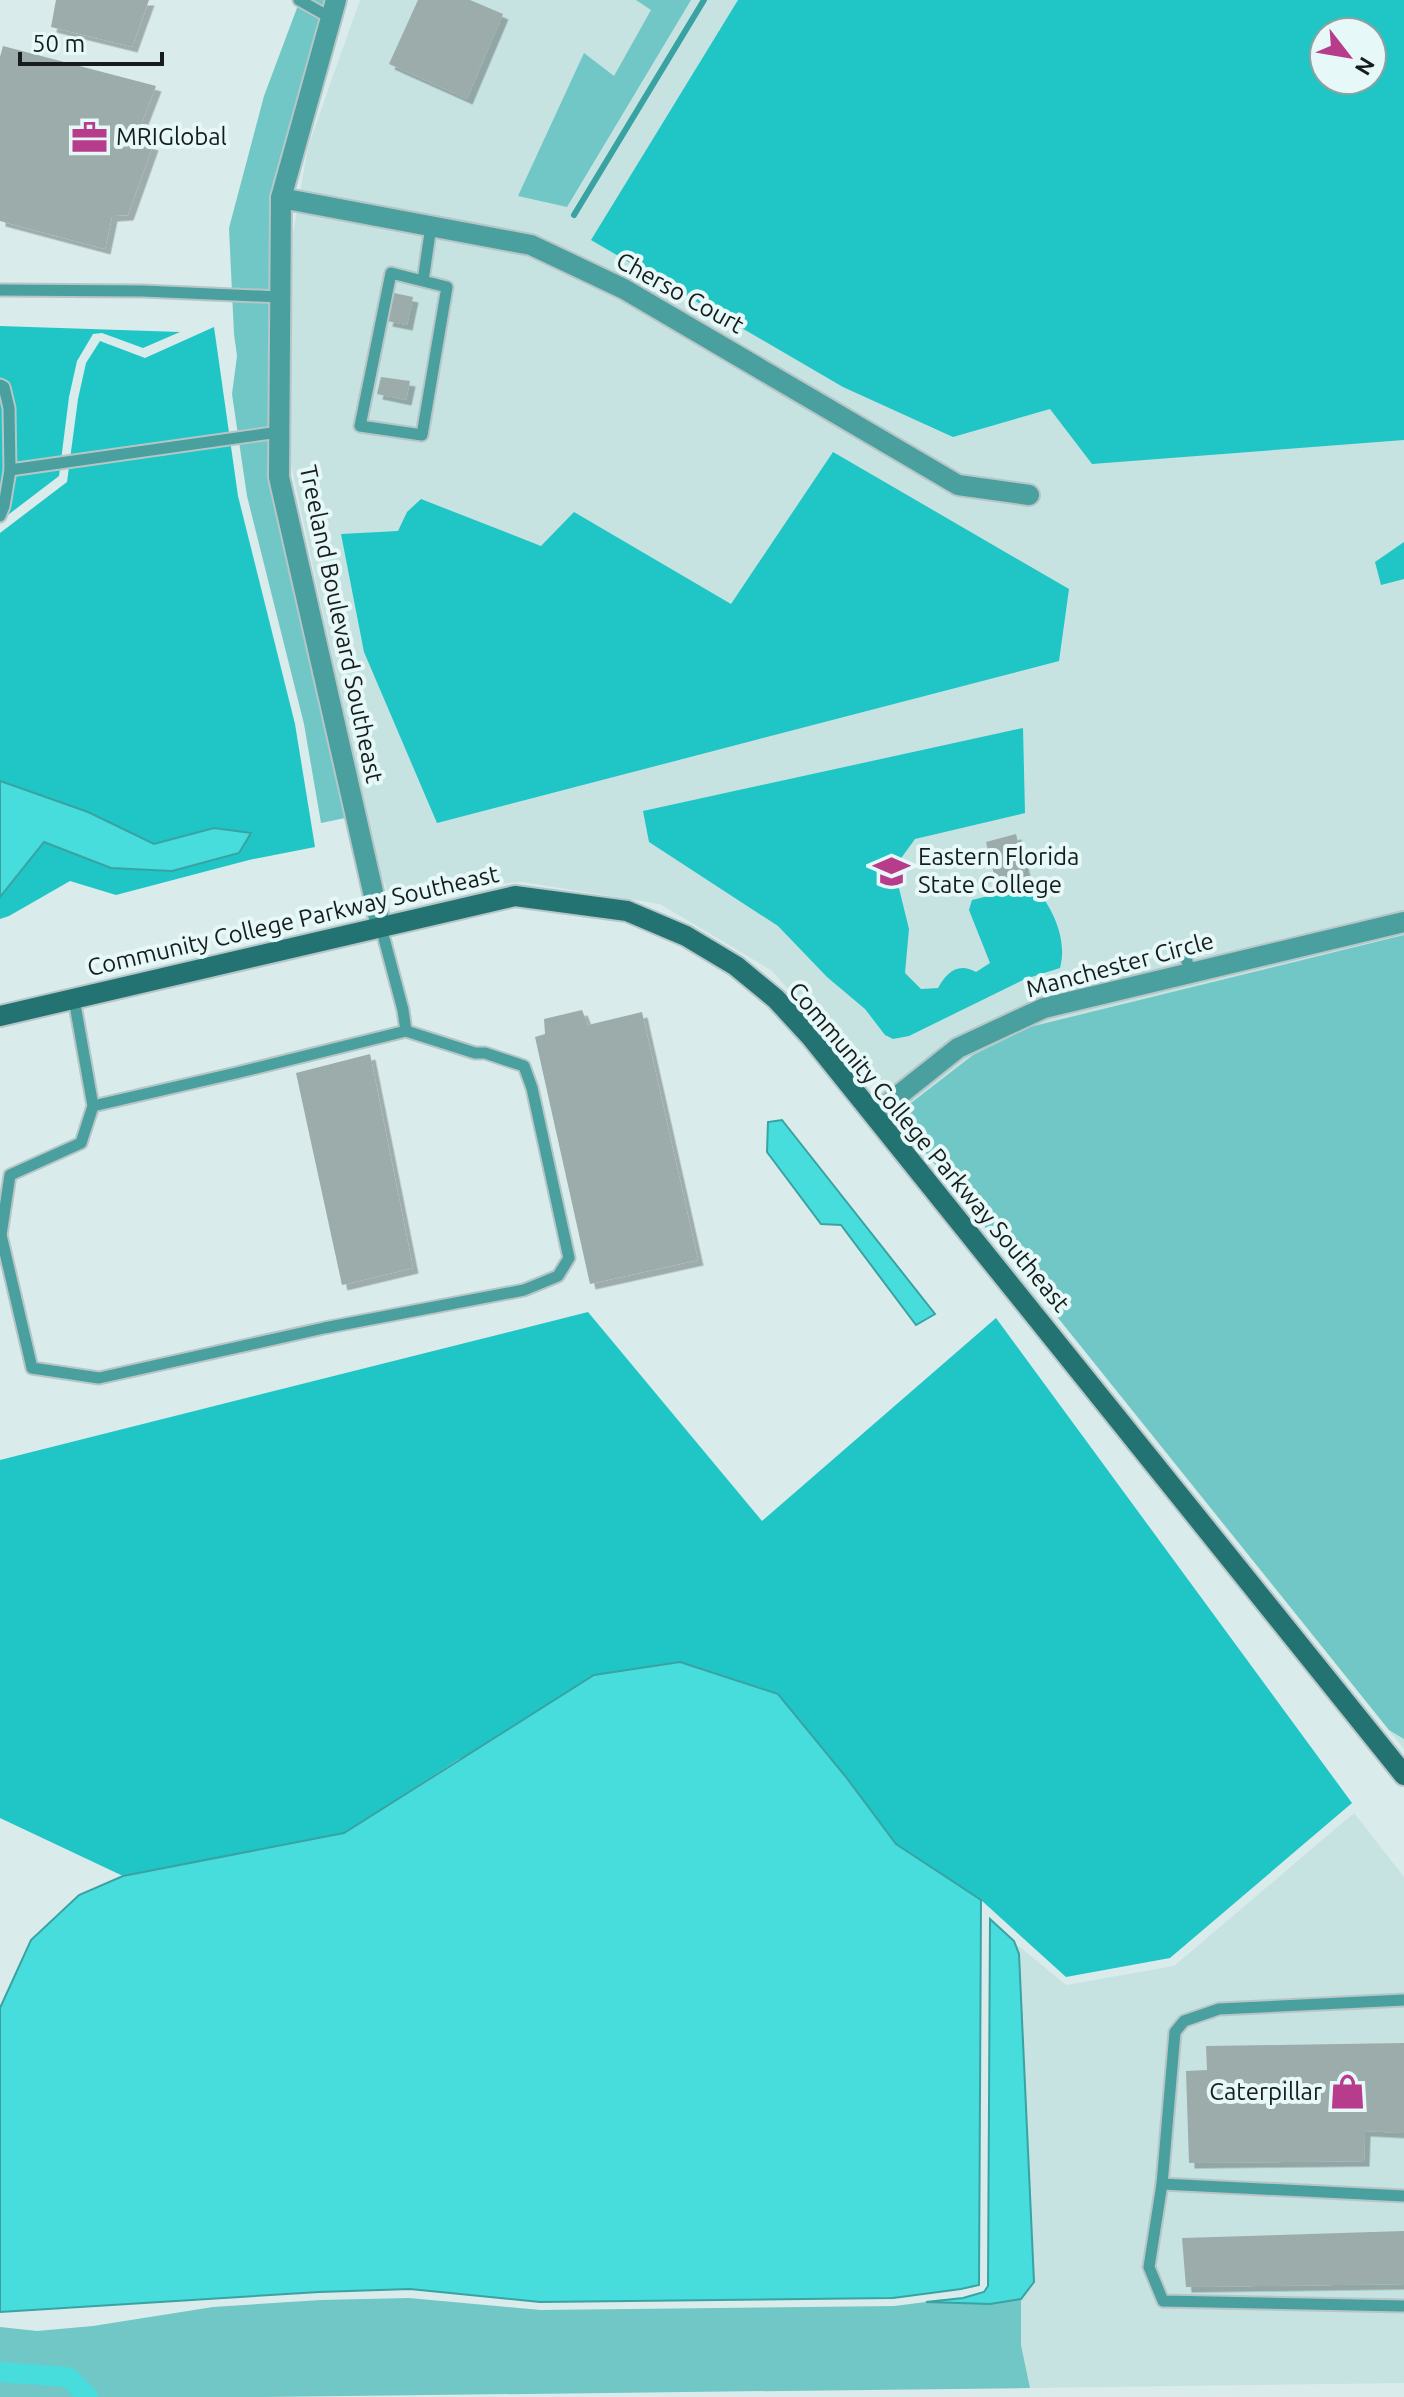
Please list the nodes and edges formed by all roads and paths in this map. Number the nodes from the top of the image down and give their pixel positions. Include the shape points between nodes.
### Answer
1 (299, 0) edge
2 (334, 9) edge
3 (281, 198) junction
4 (431, 226) junction
5 (423, 281) junction
6 (0, 290) edge
7 (280, 297) junction
8 (0, 385) edge
9 (279, 432) junction
10 (10, 470) junction
11 (1029, 495) dead end
12 (0, 516) edge
13 (1404, 922) edge
14 (381, 927) junction
15 (1184, 950) dead end
16 (1190, 973) junction
17 (74, 999) junction
18 (0, 1016) edge
19 (406, 1031) junction
20 (93, 1106) junction
21 (875, 1114) junction
22 (1403, 1771) edge
23 (1404, 2000) edge
24 (1162, 2184) junction
25 (1404, 2196) edge
26 (1404, 2306) edge

1 - 2 lane
2 - 3 street, Treeland Boulevard Southeast
3 - 4 street, Cherso Court
3 - 7 street, Treeland Boulevard Southeast
4 - 5 lane
4 - 11 street, Cherso Court via 531,245 624,289 958,485
5 - 5 lane via 447,287 422,435 360,426 391,273
6 - 7 lane
7 - 9 street, Treeland Boulevard Southeast
8 - 10 lane via 9,408
9 - 10 lane
9 - 14 street, Treeland Boulevard Southeast via 279,477
10 - 12 lane
13 - 16 street, Manchester Circle
14 - 17 street, Community College Parkway Southeast
14 - 19 lane
14 - 21 street, Community College Parkway Southeast via 515,896 627,911 686,936 736,966 776,999
15 - 16 lane
16 - 21 street, Manchester Circle via 1044,1008 958,1048
17 - 18 street, Community College Parkway Southeast
17 - 20 lane
19 - 20 lane
19 - 20 lane via 524,1066 569,1258 558,1276 524,1290 99,1378 32,1368 1,1235 10,1175 81,1143
21 - 22 street, Community College Parkway Southeast
23 - 24 lane via 1219,2009 1184,2021 1175,2032
24 - 25 lane
24 - 26 lane via 1149,2267 1163,2301

